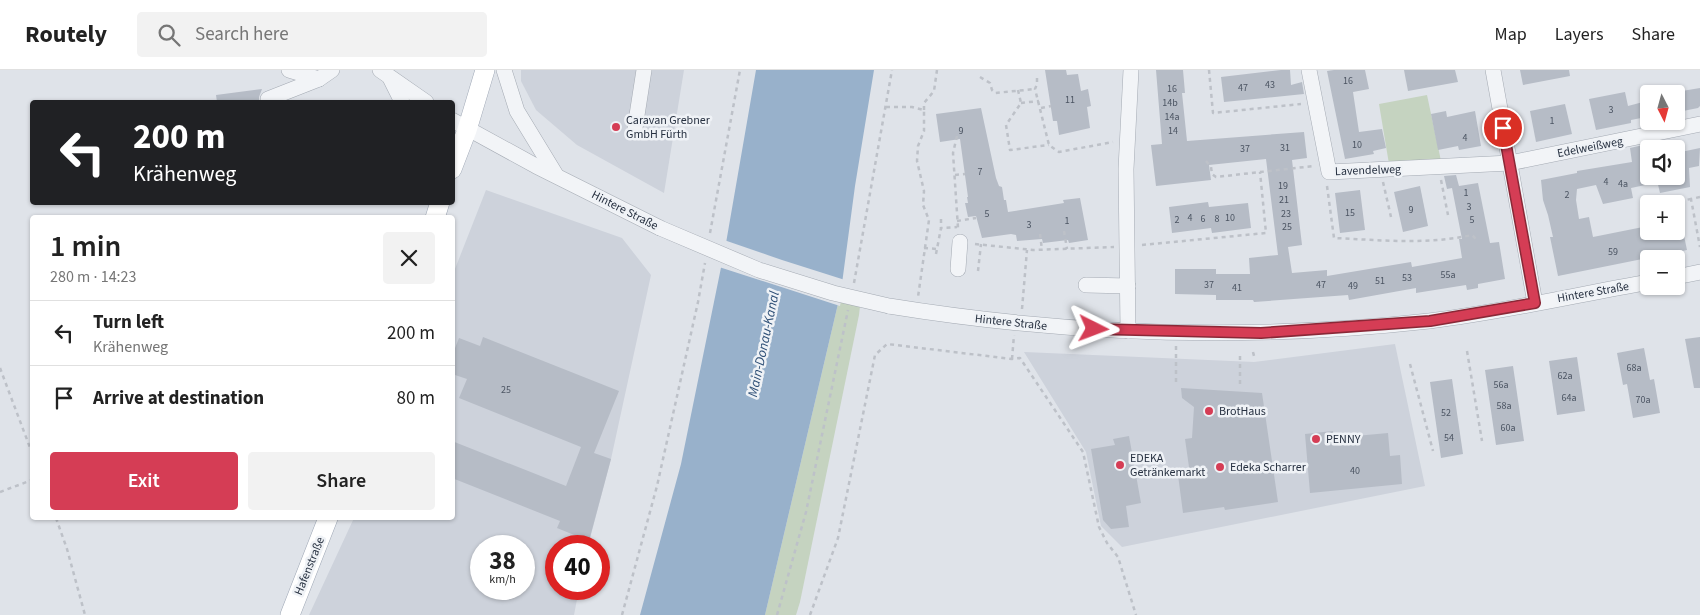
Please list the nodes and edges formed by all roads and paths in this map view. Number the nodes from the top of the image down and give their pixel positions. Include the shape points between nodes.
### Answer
1 (289, 70) edge
2 (332, 70) edge
3 (485, 70) edge
4 (504, 70) edge
5 (644, 70) edge
6 (740, 70) edge
7 (892, 70) edge
8 (937, 70) edge
9 (1131, 70) edge
10 (1209, 70) edge
11 (1309, 70) edge
12 (1493, 70) edge
13 (384, 73) edge
14 (980, 77) dead end
15 (1037, 78) dead end
16 (319, 79) junction
17 (1035, 89) junction
18 (1018, 90) junction
19 (268, 100) dead end
20 (401, 100) edge
21 (423, 100) edge
22 (1039, 101) junction
23 (1315, 102) junction
24 (1021, 104) junction
25 (1051, 106) dead end
26 (885, 107) junction
27 (1041, 108) junction
28 (924, 110) junction
29 (1700, 124) edge
30 (460, 125) edge
31 (635, 128) dead end
32 (958, 136) dead end
33 (1127, 140) junction
34 (1050, 145) junction
35 (455, 153) edge
36 (1206, 161) dead end
37 (1510, 163) junction
38 (1439, 166) junction
39 (1329, 168) junction
40 (1381, 170) junction
41 (1260, 172) junction
42 (965, 174) dead end
43 (955, 175) junction
44 (557, 176) junction
45 (1700, 197) edge
46 (1691, 199) junction
47 (1685, 200) edge
48 (1448, 215) dead end
49 (941, 218) dead end
50 (976, 218) dead end
51 (1391, 218) dead end
52 (957, 221) junction
53 (953, 227) dead end
54 (941, 228) junction
55 (1064, 231) dead end
56 (1040, 234) dead end
57 (1477, 240) dead end
58 (709, 241) dead end
59 (960, 242) junction
60 (981, 244) junction
61 (1128, 246) junction
62 (1700, 247) edge
63 (924, 248) junction
64 (937, 249) junction
65 (1067, 249) junction
66 (1027, 250) junction
67 (1042, 250) junction
68 (936, 254) dead end
69 (706, 258) dead end
70 (958, 269) dead end
71 (978, 271) dead end
72 (1700, 272) edge
73 (1685, 275) edge
74 (854, 283) dead end
75 (1640, 284) edge
76 (1086, 285) dead end
77 (1128, 286) junction
78 (850, 302) dead end
79 (1535, 303) junction
80 (914, 310) junction
81 (1018, 317) junction
82 (1128, 331) junction
83 (1176, 332) junction
84 (1253, 352) dead end
85 (1466, 352) dead end
86 (1240, 356) dead end
87 (1254, 356) dead end
88 (1012, 359) junction
89 (1410, 364) dead end
90 (0, 368) edge
91 (1176, 383) dead end
92 (1240, 384) dead end
93 (1482, 441) dead end
94 (30, 448) edge
95 (1433, 451) dead end
96 (30, 481) edge
97 (0, 492) edge
98 (57, 520) edge
99 (327, 520) edge
100 (85, 615) edge
101 (290, 615) edge
102 (622, 615) edge
103 (777, 615) edge
104 (810, 615) edge
105 (1136, 615) edge

1 - 16 street
2 - 16 street
3 - 30 main road
4 - 44 street via 516,111
5 - 31 street
6 - 58 path
7 - 26 path
8 - 28 path via 934,91 924,104
9 - 33 street
10 - 23 path via 1213,113
11 - 23 street, Lavendelweg
12 - 37 street
13 - 20 street
13 - 21 street
14 - 18 path via 990,83 995,93
15 - 17 path
16 - 19 street
17 - 18 path
17 - 22 path
18 - 24 path
22 - 24 path
22 - 27 path
23 - 39 street, Lavendelweg
24 - 34 path via 1006,125 1010,150
25 - 27 path
26 - 28 path
26 - 74 path
27 - 34 path
28 - 63 path via 924,131 917,161 924,191 923,205 929,220
29 - 37 street, Edelweißweg
30 - 35 main road
30 - 44 street, Hintere Straße
32 - 43 path via 953,153
33 - 34 path via 1059,152
33 - 61 street
36 - 41 path via 1216,178
37 - 38 street, Lavendelweg
37 - 79 street
38 - 40 street, Lavendelweg
38 - 48 path
39 - 40 street, Lavendelweg
39 - 41 path
39 - 57 path via 1326,182 1334,238 1425,241 1472,235
40 - 51 path
41 - 61 path via 1266,232
42 - 43 path
43 - 52 path
44 - 80 street, Hintere Straße, bridge via 660,228 759,270 833,293
45 - 46 path
46 - 47 path
46 - 62 path
49 - 54 path
50 - 52 path
52 - 59 path
53 - 54 path
54 - 64 path
55 - 65 path
56 - 67 path
59 - 60 path
59 - 70 street
60 - 66 path
60 - 71 path
61 - 65 path
61 - 77 street
63 - 64 path
63 - 80 path
64 - 68 path
65 - 67 path
66 - 67 path
66 - 81 path
69 - 102 path via 657,486
72 - 73 street
75 - 79 street, Hintere Straße
76 - 77 street
77 - 82 street
78 - 103 path via 806,512
79 - 83 street, Hintere Straße via 1379,326 1244,334
80 - 81 street, Hintere Straße
81 - 82 street, Hintere Straße
81 - 88 path
82 - 83 street, Hintere Straße
83 - 91 path
84 - 87 path
85 - 93 path
86 - 92 path
88 - 104 path via 887,344 875,355 838,538
88 - 105 path via 1020,358 1083,452 1100,527 1118,557
89 - 95 path
90 - 94 path
96 - 97 path
98 - 100 path
99 - 101 main road, Hafenstraße

